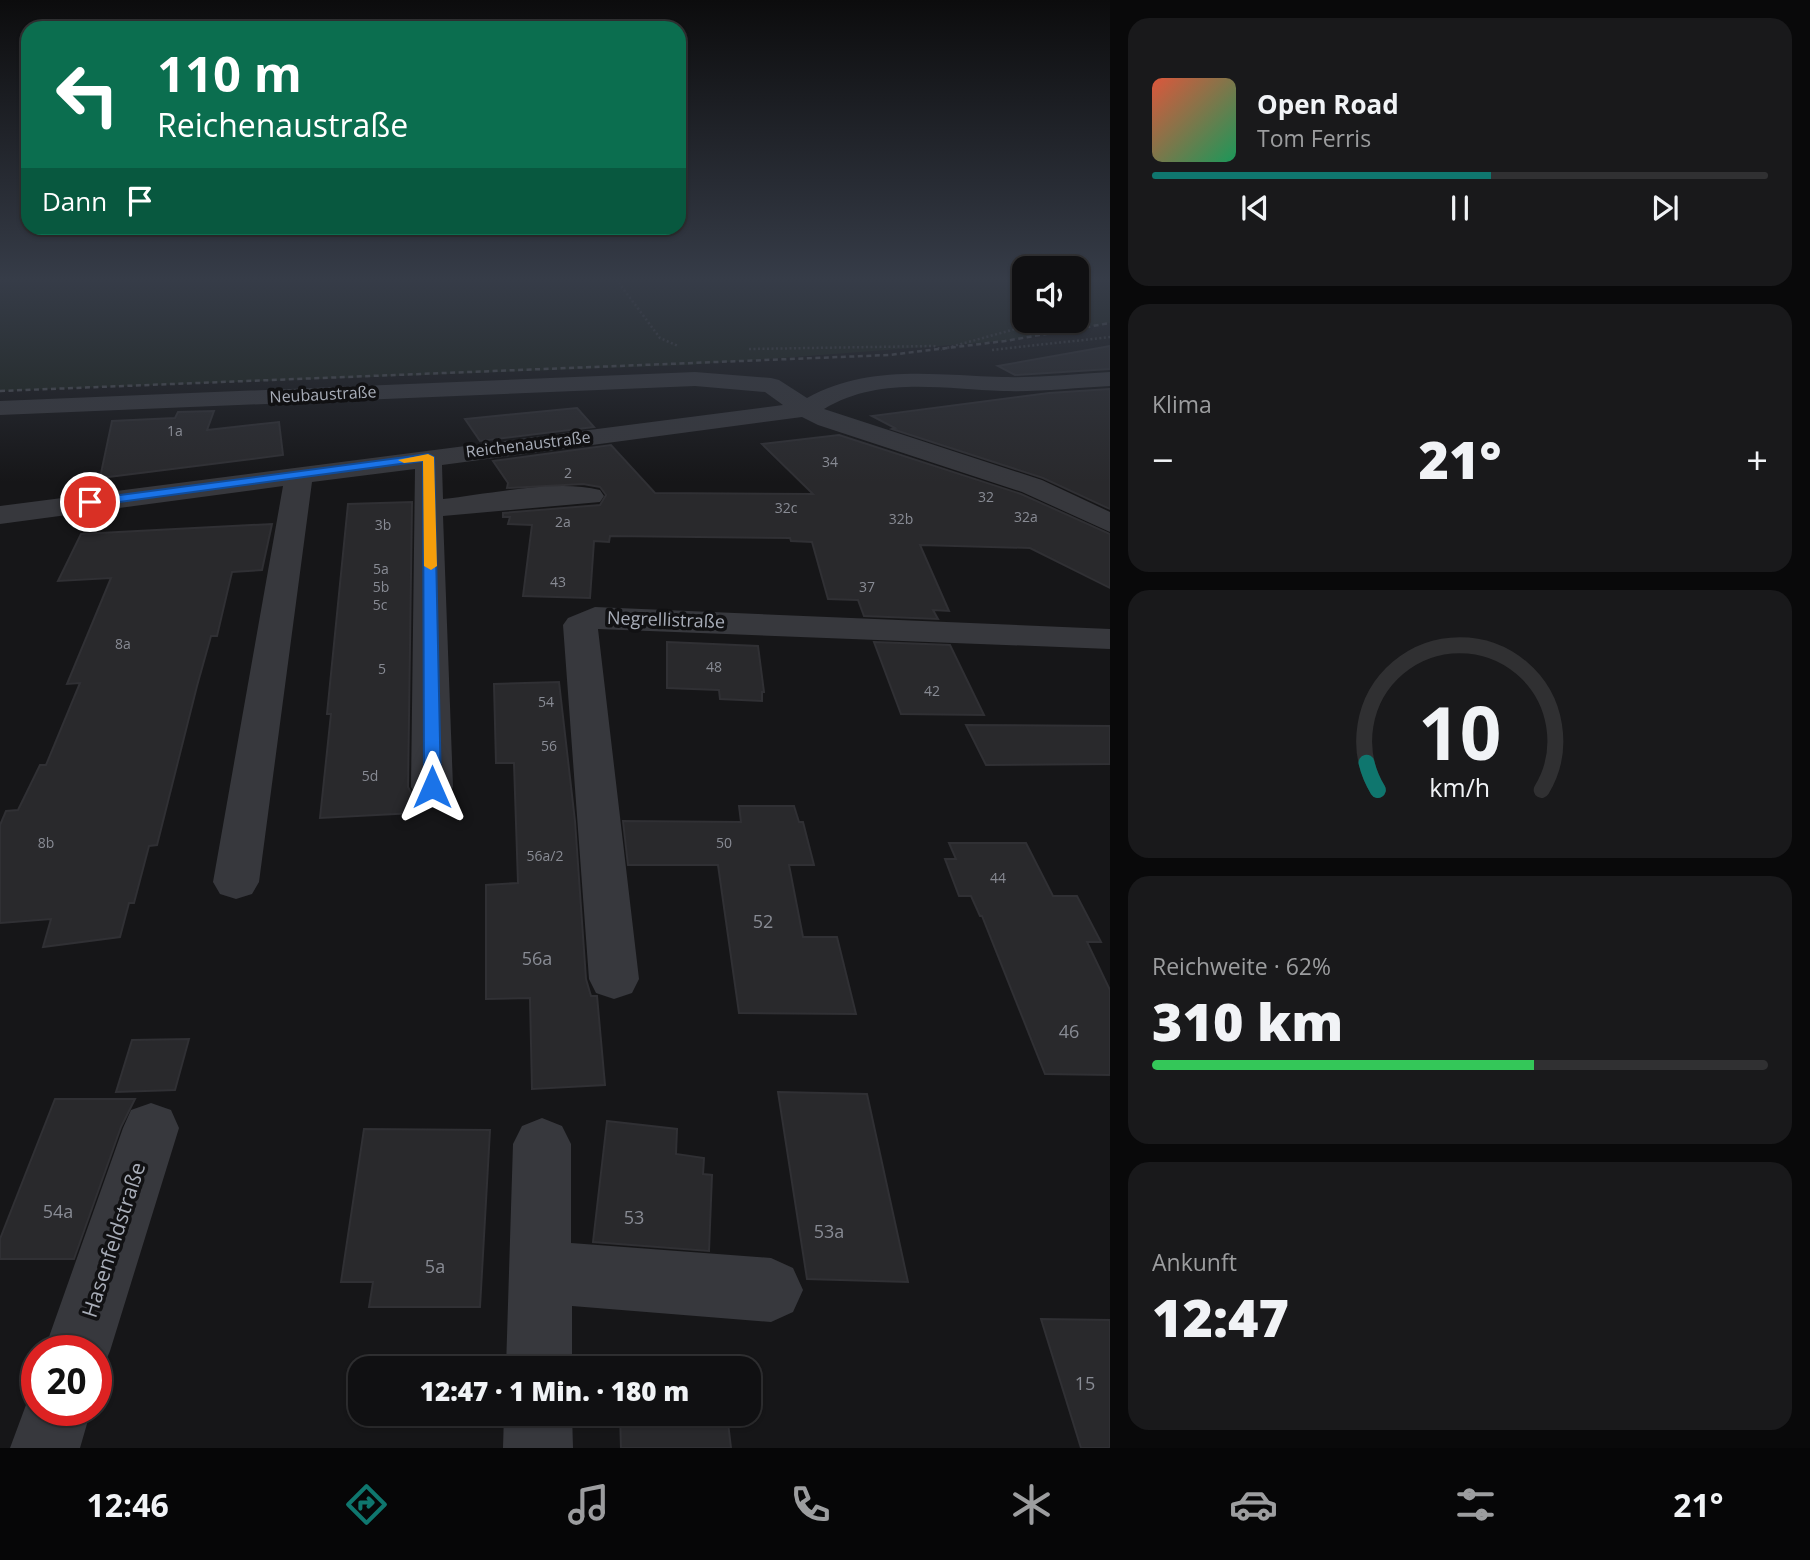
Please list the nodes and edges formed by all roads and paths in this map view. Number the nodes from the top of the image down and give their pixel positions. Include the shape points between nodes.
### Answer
1 (897, 347) edge
2 (935, 347) edge
3 (952, 347) edge
4 (1028, 347) edge
5 (741, 349) dead end
6 (940, 350) junction
7 (981, 350) dead end
8 (953, 351) dead end
9 (933, 355) dead end
10 (1110, 379) edge
11 (0, 408) edge
12 (806, 409) junction
13 (428, 457) junction
14 (299, 474) junction
15 (590, 496) dead end
16 (430, 509) junction
17 (0, 515) edge
18 (1110, 523) edge
19 (1110, 639) edge
20 (432, 787) dead end
21 (236, 882) dead end
22 (614, 979) dead end
23 (151, 1128) dead end
24 (542, 1144) dead end
25 (541, 1272) junction
26 (771, 1290) dead end
27 (82, 1335) edge
28 (539, 1356) edge
29 (52, 1426) edge
30 (538, 1426) edge
31 (45, 1448) edge
32 (538, 1448) edge

1 - 5 path
2 - 6 path
3 - 6 path
4 - 7 path
6 - 8 path
6 - 9 path
10 - 12 street via 1004,384 889,380 840,389
11 - 12 street, Neubaustraße via 695,379 771,384
12 - 13 street, Reichenaustraße
12 - 18 street via 827,420 1032,486
13 - 14 street, Reichenaustraße
13 - 16 street
14 - 17 street, Reichenaustraße
14 - 21 street
15 - 16 street
16 - 20 street
19 - 22 street, Negrellistraße via 595,617 580,625
23 - 27 street, Hasenfeldstraße
24 - 25 street
25 - 26 street
25 - 28 street
29 - 31 street
30 - 32 street

